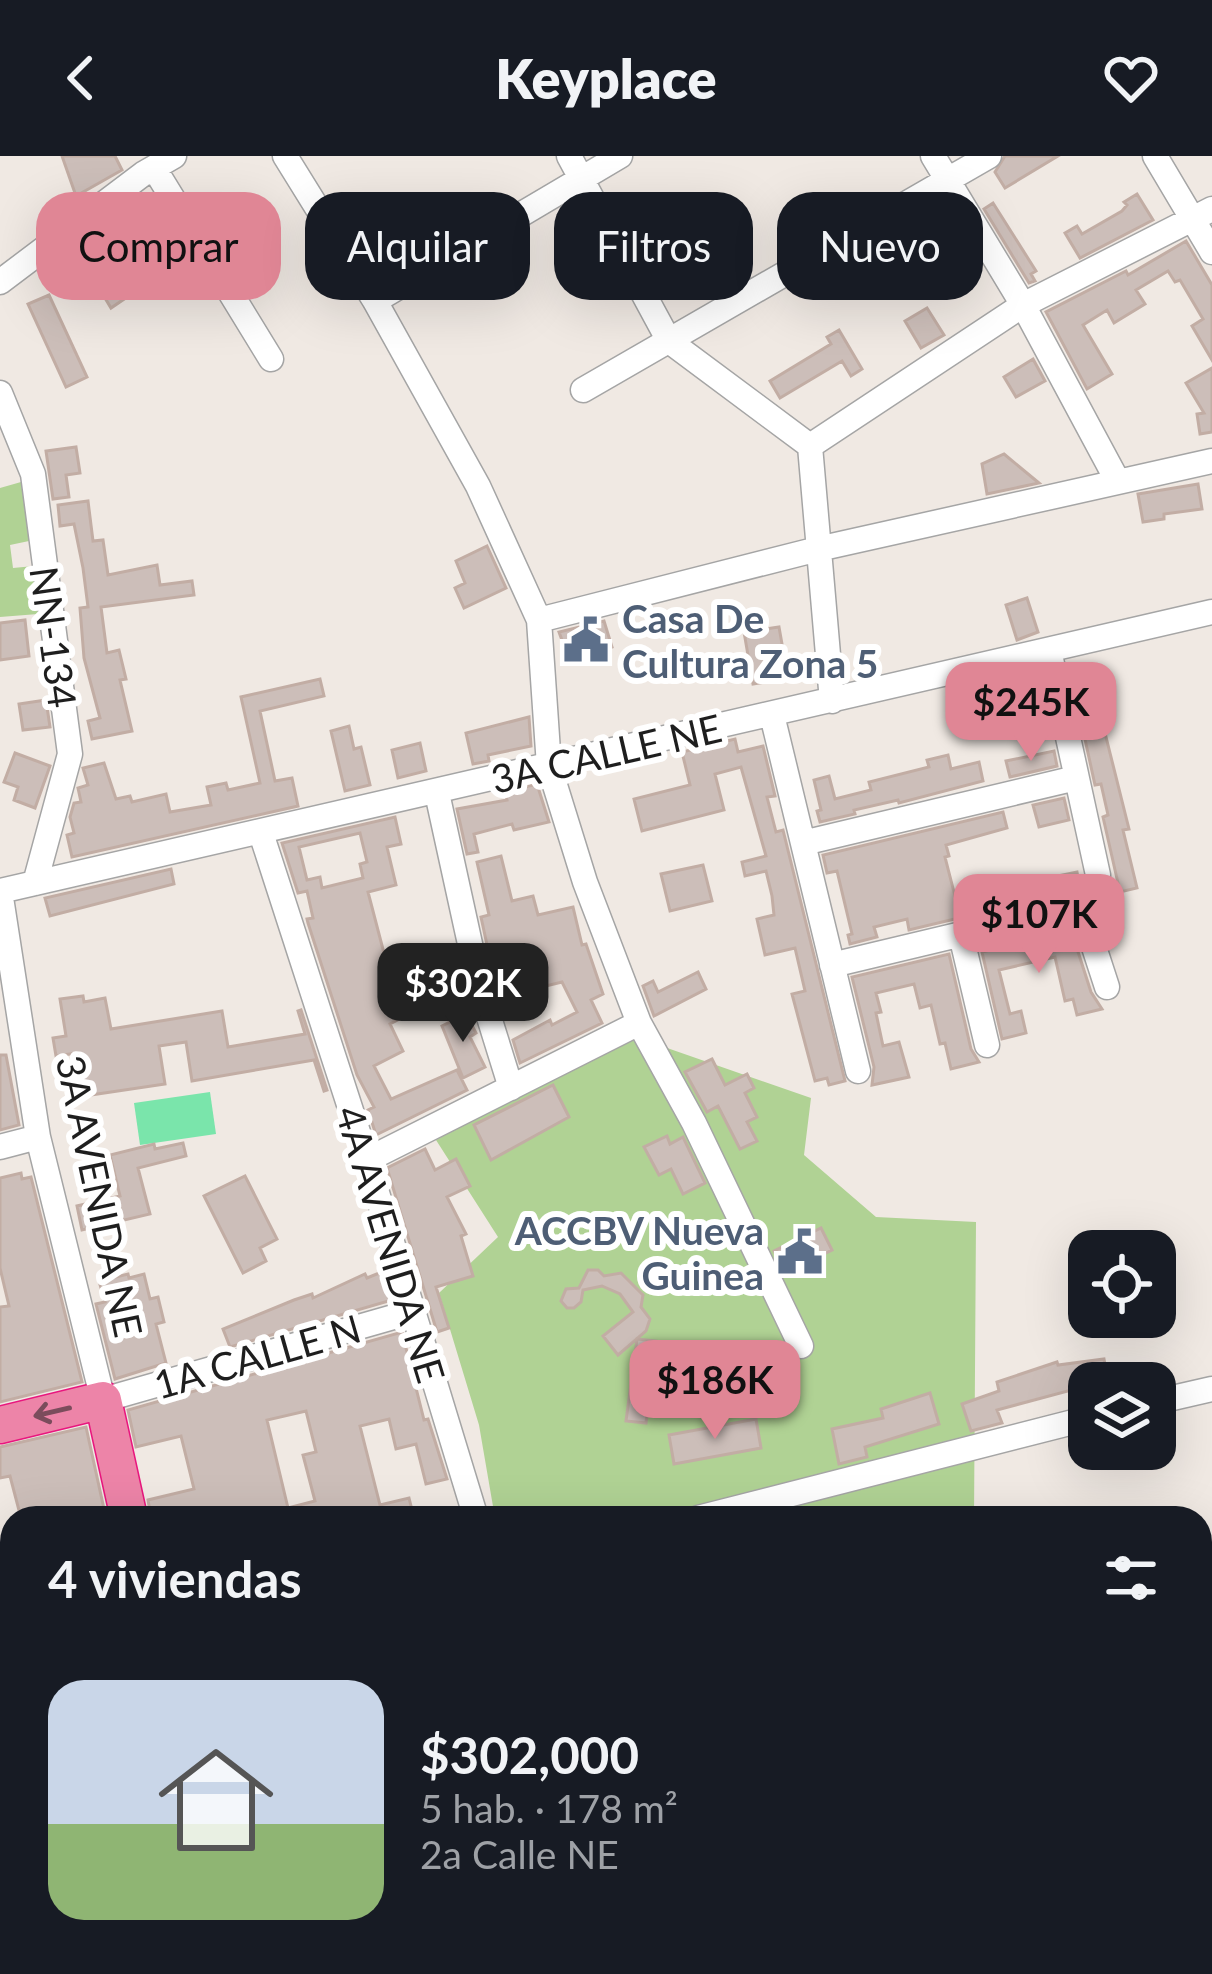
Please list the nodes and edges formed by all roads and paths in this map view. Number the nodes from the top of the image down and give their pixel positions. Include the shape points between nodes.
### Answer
1 (285, 156) edge
2 (620, 156) edge
3 (933, 156) edge
4 (989, 156) edge
5 (1155, 156) edge
6 (151, 164) edge
7 (574, 168) edge
8 (947, 180) junction
9 (1202, 213) edge
10 (1212, 252) edge
11 (0, 282) edge
12 (375, 301) junction
13 (1023, 305) junction
14 (669, 341) junction
15 (272, 359) dead end
16 (583, 390) dead end
17 (0, 394) edge
18 (810, 446) junction
19 (1212, 461) edge
20 (1118, 480) junction
21 (818, 549) junction
22 (1212, 612) edge
23 (538, 620) junction
24 (1049, 650) junction
25 (832, 701) junction
26 (772, 715) junction
27 (549, 766) junction
28 (1076, 778) junction
29 (437, 793) junction
30 (261, 833) junction
31 (803, 843) junction
32 (35, 883) junction
33 (0, 891) edge
34 (1081, 907) junction
35 (961, 935) junction
36 (832, 965) junction
37 (1107, 987) dead end
38 (639, 1022) junction
39 (987, 1045) dead end
40 (858, 1071) dead end
41 (511, 1088) junction
42 (38, 1138) junction
43 (0, 1147) edge
44 (367, 1160) junction
45 (411, 1312) junction
46 (801, 1346) dead end
47 (1212, 1389) edge
48 (1176, 1397) edge
49 (103, 1400) junction
50 (1068, 1423) edge
51 (0, 1425) edge
52 (126, 1506) edge
53 (472, 1506) edge
54 (745, 1506) edge

1 - 12 street
2 - 7 street
3 - 8 street
4 - 8 street
5 - 9 street
6 - 11 street
6 - 15 street
7 - 12 street
7 - 14 street
8 - 13 street
8 - 14 street
9 - 10 street
9 - 13 street
12 - 23 street via 478,486
13 - 18 street
13 - 20 street
14 - 16 street
14 - 18 street
17 - 32 street, NN-134 / NN-134 via 33,474 70,754
18 - 21 street
19 - 20 street
20 - 21 street
21 - 23 street
21 - 25 street
22 - 24 street, 3A CALLE NE
23 - 27 street
24 - 25 street, 3A CALLE NE
24 - 28 street
25 - 26 street, 3A CALLE NE
26 - 27 street, 3A CALLE NE
26 - 31 street
27 - 29 street, 3A CALLE NE
27 - 38 street
28 - 31 street
28 - 34 street via 1097,875 1096,902
29 - 30 street, 3A CALLE NE
29 - 41 street via 478,985
30 - 32 street, 3A CALLE NE
30 - 44 street, 4A AVENIDA NE
31 - 36 street
32 - 33 street, 3A CALLE NE
33 - 42 street, 3A AVENIDA NE
34 - 35 street
34 - 37 street
35 - 36 street
35 - 39 street
36 - 40 street
38 - 41 street
38 - 46 street
41 - 44 street
42 - 43 street
42 - 49 street, 3A AVENIDA NE
44 - 45 street, 4A AVENIDA NE
45 - 49 street, 1A CALLE N
45 - 53 street, 4A AVENIDA NE
47 - 48 street
49 -> 51 highway
49 - 52 highway, 3A AVENIDA NE
50 - 54 street

